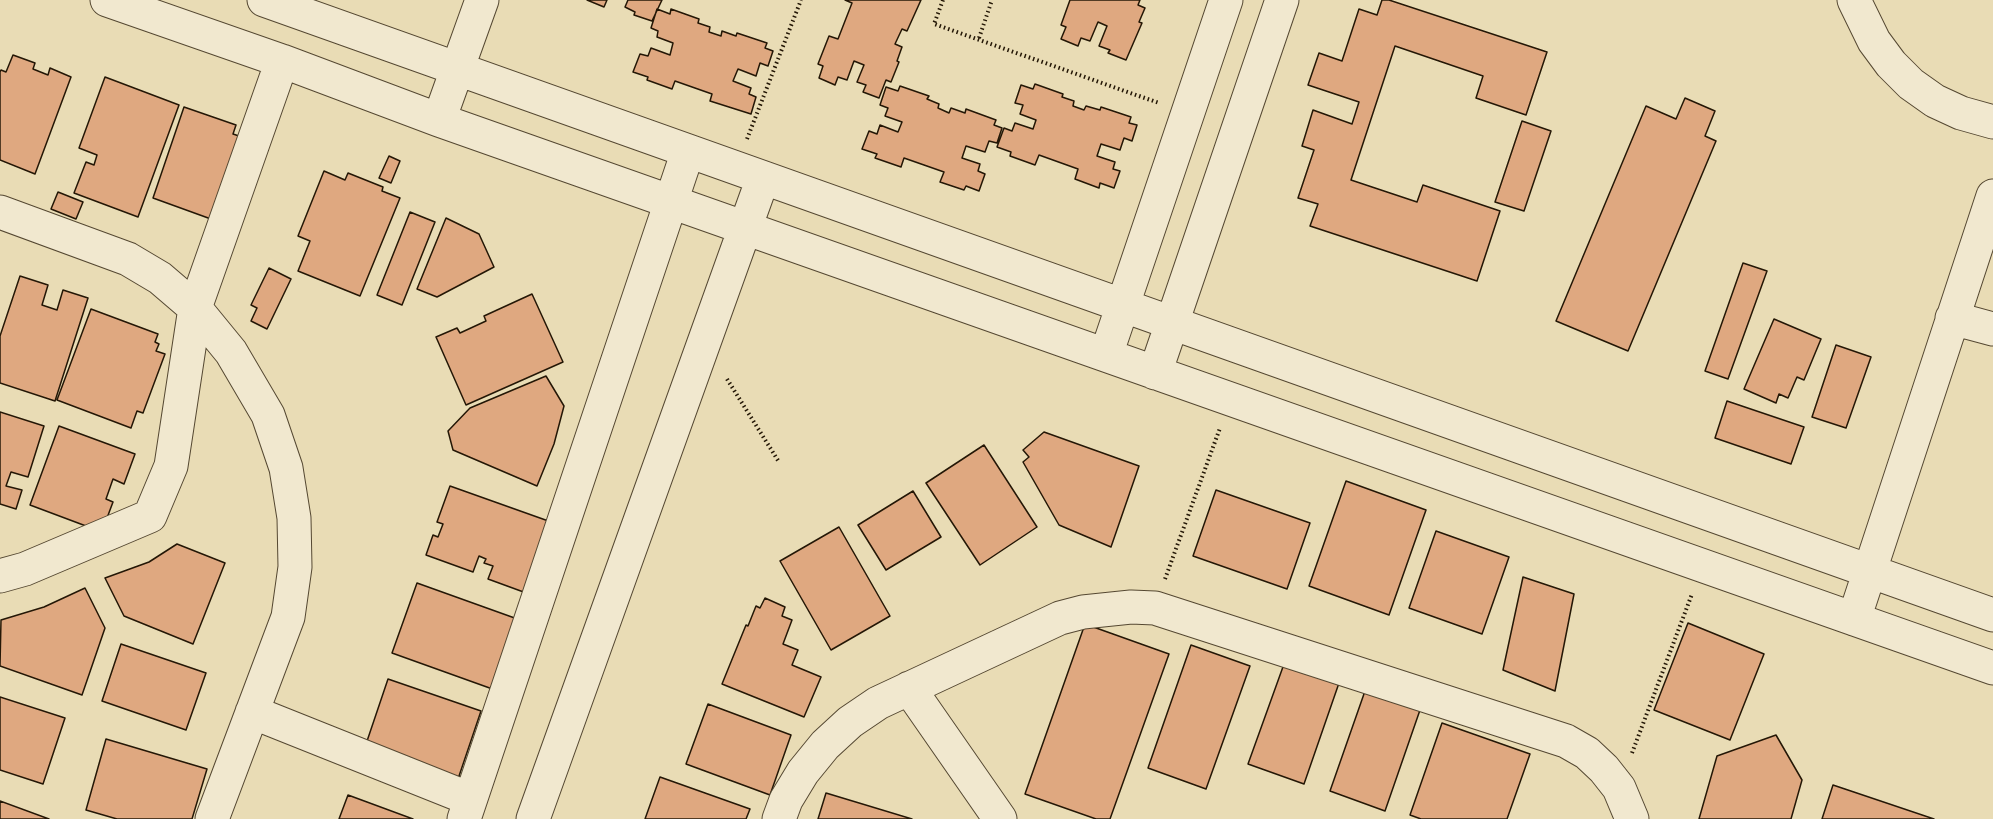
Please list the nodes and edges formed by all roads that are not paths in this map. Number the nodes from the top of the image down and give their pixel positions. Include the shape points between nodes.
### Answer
1 (107, 0) edge
2 (264, 0) edge
3 (482, 0) edge
4 (1226, 0) edge
5 (1282, 0) edge
6 (1854, 0) edge
7 (282, 61) junction
8 (458, 67) junction
9 (439, 120) junction
10 (1993, 122) edge
11 (688, 151) junction
12 (750, 173) junction
13 (1993, 196) edge
14 (671, 202) junction
15 (0, 213) edge
16 (745, 228) junction
17 (1123, 306) junction
18 (195, 308) junction
19 (1952, 318) junction
20 (1172, 323) junction
21 (1993, 330) edge
22 (1106, 355) junction
23 (1155, 372) junction
24 (1868, 572) junction
25 (0, 576) edge
26 (1993, 615) edge
27 (1854, 619) junction
28 (1993, 668) edge
29 (909, 688) junction
30 (252, 712) junction
31 (467, 809) edge
32 (212, 819) edge
33 (533, 819) edge
34 (779, 819) edge
35 (1000, 819) edge
36 (1632, 819) edge

1 - 7 street
2 - 8 street
3 - 8 street
4 - 17 street
5 - 20 street
6 - 10 street via 1874,41 1911,84 1961,113
7 - 9 street
7 - 18 street
8 - 9 street
8 - 11 street
9 - 14 street
11 - 12 street
11 - 14 street
12 - 16 street
12 - 17 street
13 - 19 street
14 - 16 street
14 - 31 street
15 - 18 street via 129,259 160,278
16 - 22 street
16 - 33 street
17 - 20 street
17 - 22 street
18 - 25 street via 171,466 150,516
18 - 30 street via 231,352 268,414 286,468 294,518 295,567 288,617
19 - 21 street
19 - 24 street
20 - 23 street
20 - 24 street
22 - 23 street
23 - 27 street
24 - 26 street
24 - 27 street
27 - 28 street
29 - 34 street via 878,703 825,745 803,771
29 - 35 street
29 - 36 street via 1060,618 1107,608 1155,608 1566,741 1604,769 1619,788
30 - 31 street
30 - 32 street

